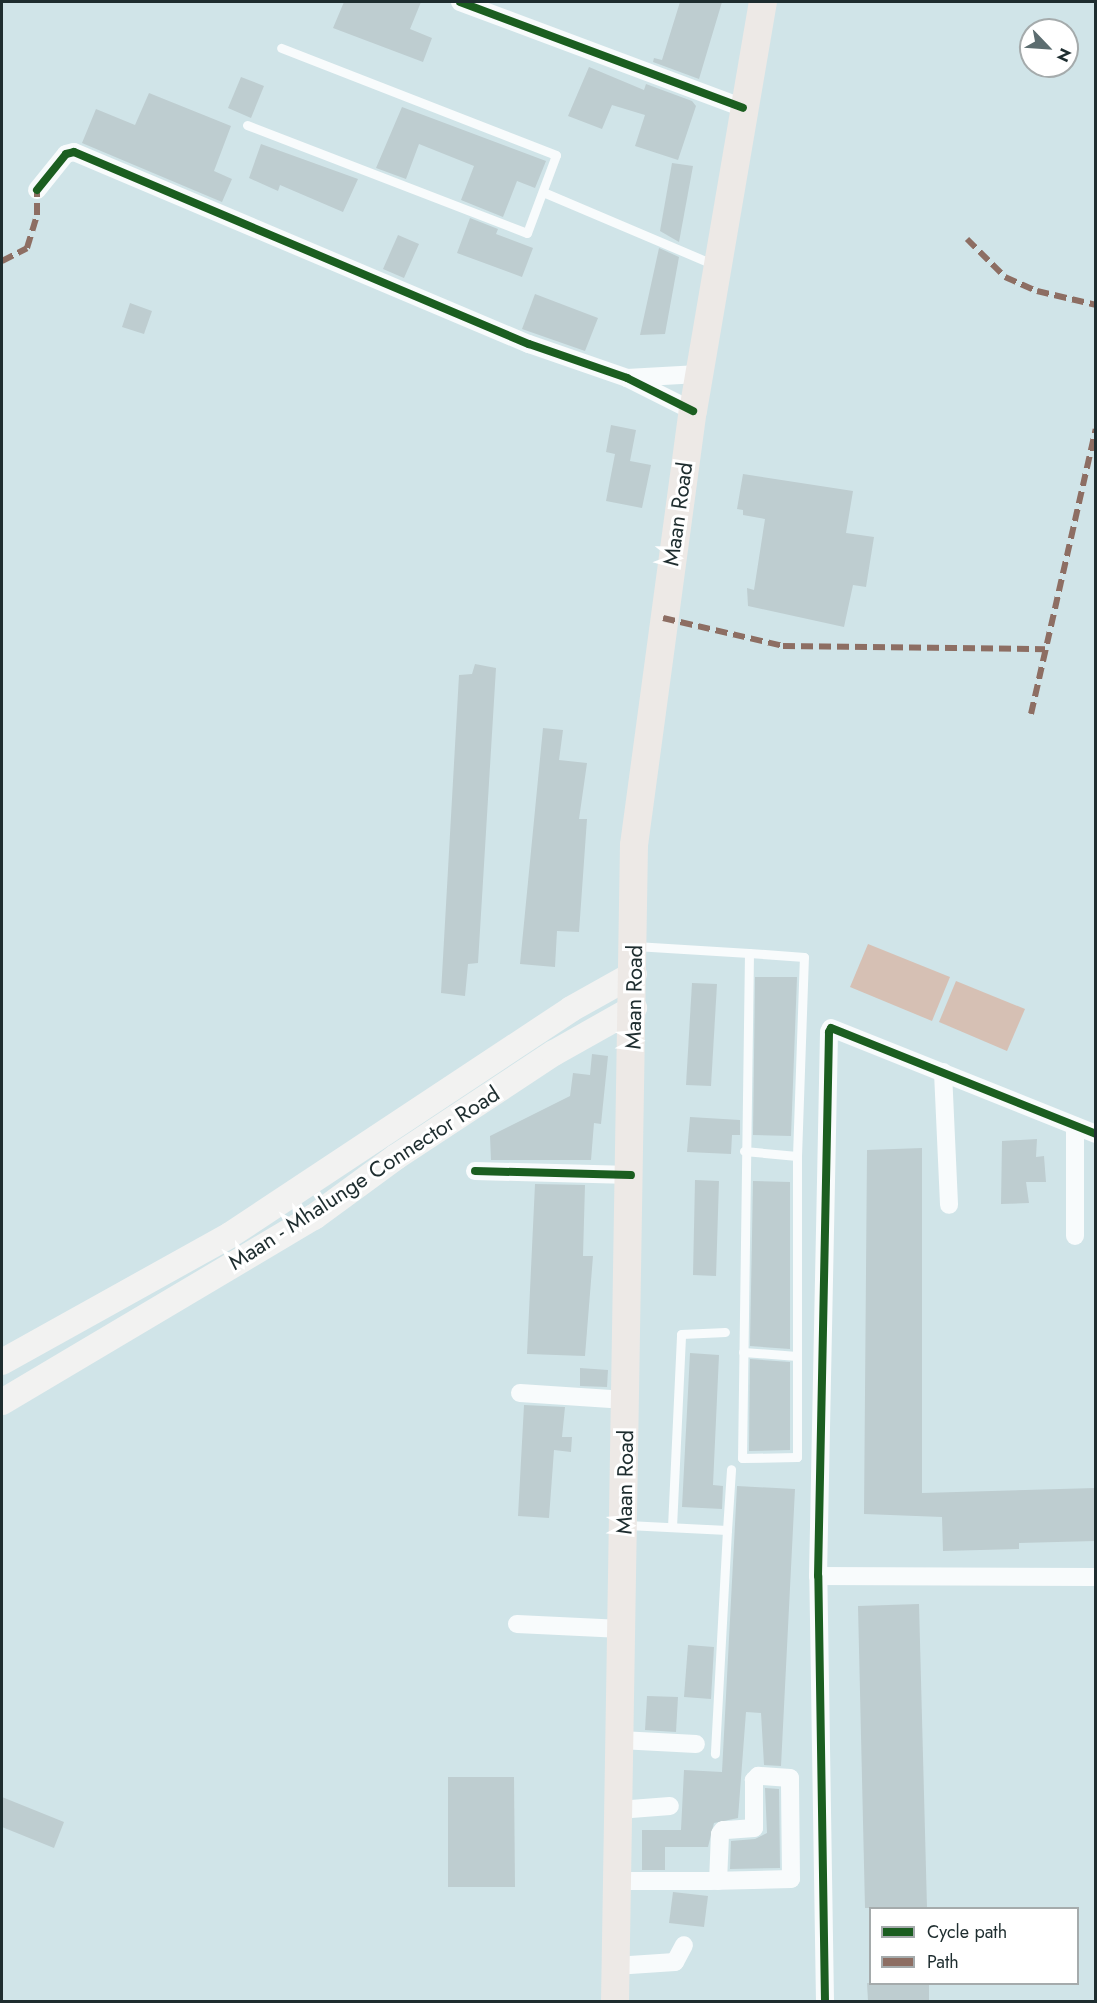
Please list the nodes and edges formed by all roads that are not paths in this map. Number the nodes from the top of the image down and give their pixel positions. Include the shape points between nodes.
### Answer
1 (460, 2) edge
2 (763, 2) edge
3 (281, 48) dead end
4 (743, 108) junction
5 (247, 125) dead end
6 (37, 190) dead end
7 (543, 192) junction
8 (717, 266) junction
9 (699, 374) junction
10 (627, 378) junction
11 (693, 411) junction
12 (749, 953) junction
13 (634, 960) junction
14 (634, 1008) junction
15 (943, 1072) junction
16 (1075, 1126) junction
17 (1095, 1134) edge
18 (744, 1151) junction
19 (797, 1156) junction
20 (475, 1171) dead end
21 (631, 1175) junction
22 (949, 1205) dead end
23 (272, 1208) junction
24 (286, 1234) junction
25 (1075, 1236) dead end
26 (116, 1298) junction
27 (128, 1328) junction
28 (725, 1332) dead end
29 (743, 1352) junction
30 (797, 1356) junction
31 (2, 1362) edge
32 (520, 1393) dead end
33 (626, 1400) junction
34 (2, 1402) edge
35 (731, 1469) dead end
36 (624, 1524) junction
37 (672, 1527) junction
38 (727, 1530) junction
39 (818, 1576) junction
40 (1095, 1577) edge
41 (517, 1624) dead end
42 (622, 1629) junction
43 (620, 1740) junction
44 (696, 1744) dead end
45 (715, 1754) dead end
46 (670, 1806) dead end
47 (618, 1810) junction
48 (617, 1881) junction
49 (718, 1881) junction
50 (684, 1945) dead end
51 (615, 1966) junction
52 (615, 2001) edge
53 (825, 2001) edge

1 - 4 street
2 - 4 main road, Maan Road
3 - 7 lane via 556,155
4 - 8 main road, Maan Road
5 - 7 lane via 527,233
6 - 10 street via 66,154 74,152 529,344
7 - 8 lane
8 - 9 main road, Maan Road
9 - 10 street
9 - 11 main road, Maan Road
10 - 11 street
11 - 13 main road, Maan Road via 637,813
12 - 13 lane
12 - 18 lane
12 - 19 lane via 804,957
13 - 14 main road, Maan Road
13 - 23 main road, Maan - Mhalunge Connector Road via 571,1009
14 - 21 main road, Maan Road
14 - 24 main road, Maan - Mhalunge Connector Road via 554,1053
15 - 16 street
15 - 22 street
15 - 39 street via 831,1028 829,1032
16 - 17 street
16 - 25 street
18 - 19 lane
18 - 29 lane
19 - 30 lane
20 - 21 street
21 - 33 main road, Maan Road
23 - 24 main road
23 - 26 main road, Maan - Mhalunge Connector Road
24 - 27 main road, Maan - Mhalunge Connector Road
26 - 27 main road
26 - 31 main road, Maan - Mhalunge Connector Road
27 - 34 main road, Maan - Mhalunge Connector Road
28 - 37 lane via 681,1334
29 - 30 lane
29 - 30 lane via 742,1458 797,1457
32 - 33 street
33 - 36 main road, Maan Road
35 - 38 lane
36 - 37 lane
36 - 42 main road, Maan Road
37 - 38 lane
38 - 45 lane
39 - 40 street
39 - 53 street
41 - 42 street
42 - 43 main road, Maan Road
43 - 44 street
43 - 47 main road, Maan Road
46 - 47 street
47 - 48 main road, Maan Road
48 - 49 street
48 - 51 main road, Maan Road
49 - 49 street via 791,1879 790,1778 758,1776 754,1780 754,1828 723,1830 720,1834
50 - 51 street via 675,1962
51 - 52 main road, Maan Road

